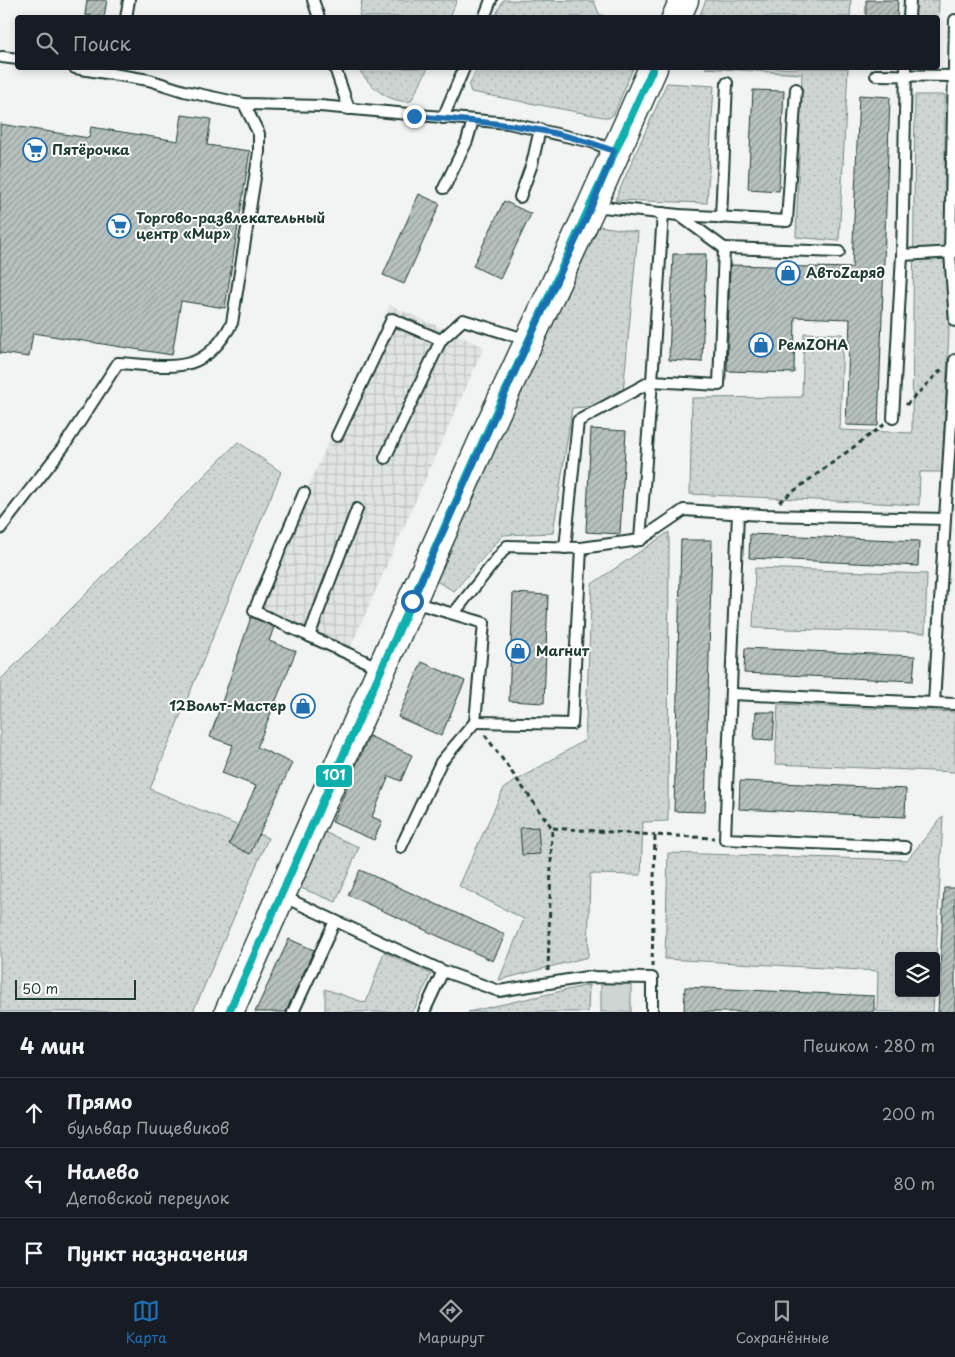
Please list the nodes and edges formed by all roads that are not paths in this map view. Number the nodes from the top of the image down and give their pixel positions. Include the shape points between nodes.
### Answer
1 (129, 0) edge
2 (313, 0) edge
3 (491, 0) edge
4 (684, 0) edge
5 (910, 0) edge
6 (126, 15) edge
7 (318, 15) edge
8 (485, 15) edge
9 (677, 15) edge
10 (909, 15) edge
11 (955, 20) edge
12 (2, 57) dead end
13 (15, 59) edge
14 (118, 70) edge
15 (337, 70) edge
16 (463, 70) edge
17 (652, 70) edge
18 (906, 71) edge
19 (876, 75) dead end
20 (952, 76) junction
21 (727, 83) dead end
22 (796, 89) dead end
23 (244, 104) junction
24 (349, 109) junction
25 (443, 118) junction
26 (474, 120) junction
27 (540, 129) junction
28 (614, 151) junction
29 (444, 188) dead end
30 (520, 197) dead end
31 (592, 206) junction
32 (663, 213) junction
33 (679, 215) junction
34 (721, 218) junction
35 (724, 248) junction
36 (838, 252) dead end
37 (952, 253) edge
38 (902, 255) junction
39 (955, 322) edge
40 (441, 340) junction
41 (529, 340) junction
42 (952, 361) edge
43 (652, 382) junction
44 (894, 418) road end
45 (337, 436) dead end
46 (385, 458) dead end
47 (304, 493) dead end
48 (357, 509) dead end
49 (738, 512) junction
50 (945, 519) junction
51 (0, 529) edge
52 (640, 540) junction
53 (565, 548) junction
54 (581, 548) junction
55 (412, 601) junction
56 (454, 614) junction
57 (309, 636) junction
58 (382, 669) junction
59 (731, 694) junction
60 (934, 704) junction
61 (955, 704) edge
62 (475, 722) junction
63 (400, 847) dead end
64 (905, 847) dead end
65 (281, 895) junction
66 (335, 921) junction
67 (443, 972) junction
68 (229, 1012) edge
69 (293, 1012) edge
70 (424, 1012) edge
71 (652, 1012) edge

1 - 6 lane
2 - 7 lane
3 - 8 lane
4 - 9 main road
5 - 10 lane
11 - 20 lane
12 - 13 lane
14 - 23 lane
15 - 24 lane
16 - 25 lane
17 - 28 main road
18 - 19 lane
18 - 20 lane
18 - 38 lane
20 - 37 lane
21 - 34 lane
22 - 34 lane via 787,221
23 - 24 lane
23 - 51 lane via 259,134 260,152 232,323 226,334 211,353 187,365 118,363 64,446
24 - 25 lane
25 - 26 lane
26 - 27 lane
26 - 29 lane via 468,141
27 - 28 lane
27 - 30 lane
28 - 31 main road
31 - 32 lane
31 - 41 main road
32 - 33 lane
32 - 43 lane
33 - 34 lane
33 - 35 lane
35 - 36 lane
35 - 43 lane via 719,385
37 - 38 lane
37 - 39 lane
38 - 44 lane
40 - 41 lane via 463,320
40 - 45 lane via 392,319
40 - 46 lane
41 - 55 main road
42 - 50 lane
43 - 52 lane
43 - 53 lane via 578,421
47 - 57 lane via 254,611
48 - 57 lane
49 - 50 lane
49 - 52 lane via 684,510
49 - 59 lane
50 - 60 lane
52 - 54 lane
53 - 54 lane
53 - 56 lane via 507,546
54 - 62 lane via 572,724
55 - 56 lane
55 - 58 main road
56 - 62 lane via 484,623
57 - 58 lane
58 - 65 main road
59 - 60 lane
59 - 64 lane via 725,839
60 - 61 lane
62 - 63 lane via 441,762
65 - 66 lane
65 - 68 main road
66 - 67 lane
66 - 69 lane
67 - 70 lane
67 - 71 lane via 499,991 587,977 652,978

